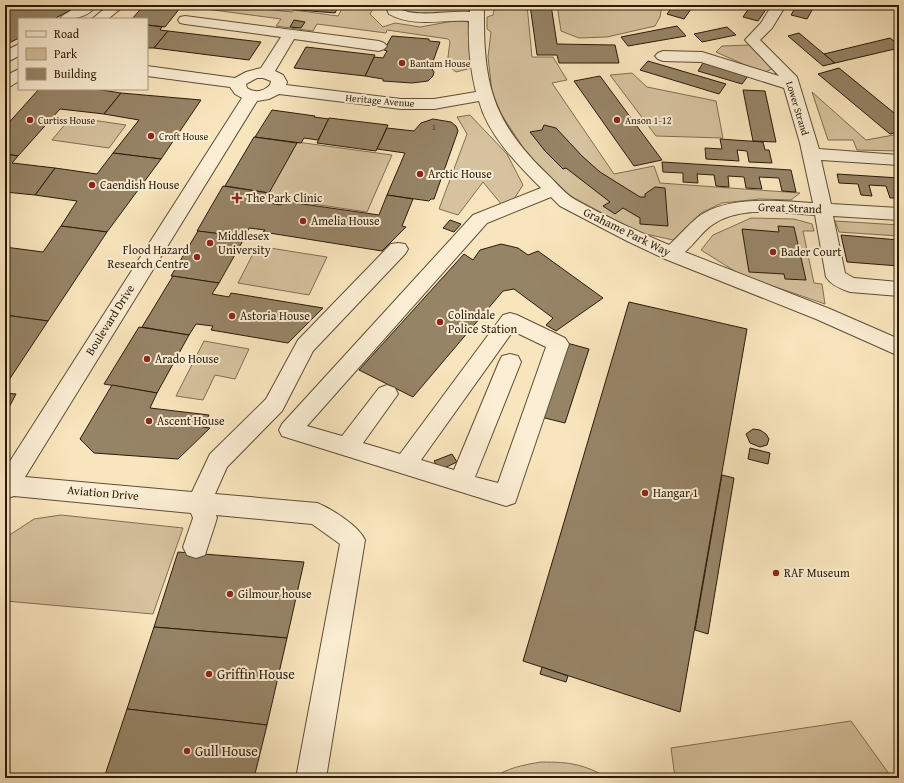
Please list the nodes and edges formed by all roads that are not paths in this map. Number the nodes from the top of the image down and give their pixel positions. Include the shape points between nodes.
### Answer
1 (90, 5) edge
2 (118, 5) edge
3 (392, 5) edge
4 (779, 5) edge
5 (477, 11) edge
6 (69, 18) edge
7 (100, 18) edge
8 (185, 20) dead end
9 (290, 34) junction
10 (378, 46) dead end
11 (18, 50) edge
12 (663, 56) dead end
13 (5, 58) edge
14 (148, 71) edge
15 (266, 73) junction
16 (18, 75) edge
17 (5, 83) edge
18 (791, 85) junction
19 (245, 89) junction
20 (276, 89) junction
21 (485, 95) junction
22 (811, 154) junction
23 (899, 160) edge
24 (553, 190) junction
25 (823, 209) junction
26 (899, 214) edge
27 (398, 249) dead end
28 (672, 254) junction
29 (898, 292) edge
30 (899, 348) edge
31 (510, 362) dead end
32 (387, 394) dead end
33 (347, 447) junction
34 (405, 465) junction
35 (462, 483) junction
36 (6, 486) edge
37 (199, 502) junction
38 (196, 547) dead end
39 (311, 778) edge

1 - 6 street
2 - 7 street
3 - 5 street via 394,11 401,16 414,18 456,16
4 - 18 street, Lower Strand via 767,25 752,40 789,77
5 - 21 street, Grahame Park Way via 476,44
8 - 9 street
9 - 10 street
9 - 15 street
11 - 13 street
12 - 18 street via 702,57
14 - 19 street
15 - 19 street via 247,76
15 - 20 street via 277,78 279,82
16 - 17 street
18 - 22 street, Lower Strand
19 - 20 street via 265,94
19 - 36 street, Boulevard Drive
20 - 21 street, Heritage Avenue via 401,104 434,104
21 - 24 street, Grahame Park Way via 496,123 520,157
22 - 23 street
22 - 25 street, Lower Strand
24 - 28 street, Grahame Park Way via 566,202
24 - 33 street via 480,219 290,430
25 - 26 street, Great Strand
25 - 28 street, Great Strand via 760,206 729,210 705,221
25 - 29 street, Lower Strand via 836,277 850,286
27 - 37 street via 305,346 274,405 218,461
28 - 30 street, Grahame Park Way via 823,314
31 - 35 street
32 - 33 street
33 - 34 street
34 - 35 street
34 - 35 street via 510,320 558,344 506,496
36 - 37 street, Aviation Drive
37 - 38 street via 205,518
37 - 39 street, Aviation Drive via 317,514 353,540

